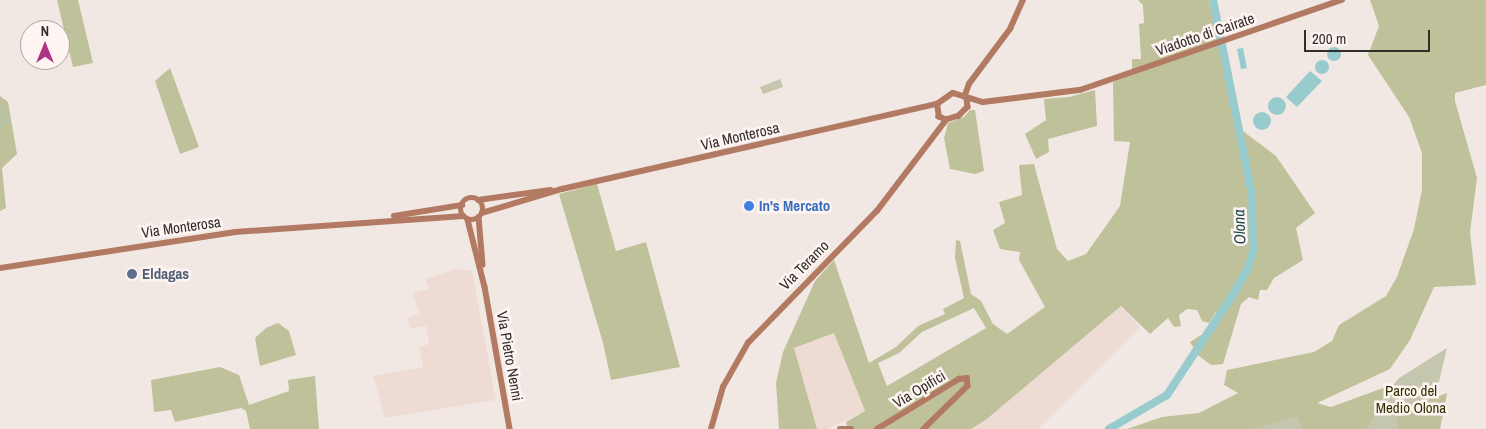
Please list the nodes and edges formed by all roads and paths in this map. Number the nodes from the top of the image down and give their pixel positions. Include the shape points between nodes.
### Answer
1 (1023, 0) edge
2 (1342, 0) edge
3 (977, 74) junction
4 (958, 92) junction
5 (966, 97) junction
6 (1004, 101) junction
7 (937, 104) junction
8 (968, 107) junction
9 (925, 109) junction
10 (938, 114) junction
11 (946, 120) junction
12 (936, 131) junction
13 (562, 189) junction
14 (478, 200) junction
15 (462, 205) junction
16 (480, 215) junction
17 (465, 218) junction
18 (367, 221) junction
19 (0, 268) edge
20 (485, 287) junction
21 (510, 429) edge
22 (711, 429) edge
23 (840, 429) edge
24 (851, 429) edge
25 (877, 429) edge
26 (924, 429) edge

1 - 3 main road via 1010,30
2 - 6 main road, Viadotto di Cairate via 1069,93
3 - 4 main road
3 - 5 main road via 969,84
4 - 5 main road
4 - 7 main road
5 - 6 main road via 975,102
5 - 8 main road
6 - 8 main road
7 - 9 main road, Via Monterosa
7 - 10 main road
8 - 11 main road via 959,116
9 - 10 main road, Via Monterosa
9 - 13 main road, Via Monterosa via 854,122
10 - 11 main road
10 - 12 main road, Via Teramo
11 - 12 main road, Via Teramo
12 - 22 main road, Via Teramo via 877,211 748,343 723,387
13 - 14 main road, Via Monterosa
13 - 16 main road, Via Monterosa
14 - 15 main road, Via Monterosa via 469,198
14 - 16 main road, Via Pietro Nenni
15 - 17 main road, Via Pietro Nenni
15 - 18 main road, Via Monterosa
16 - 17 main road, Via Monterosa
16 - 20 main road, Via Pietro Nenni
17 - 18 main road, Via Monterosa
17 - 20 main road, Via Pietro Nenni
18 - 19 main road, Via Monterosa via 235,232
20 - 21 main road, Via Pietro Nenni
23 - 24 main road
25 - 26 main road, Via Opifici via 959,379 968,378 968,386

